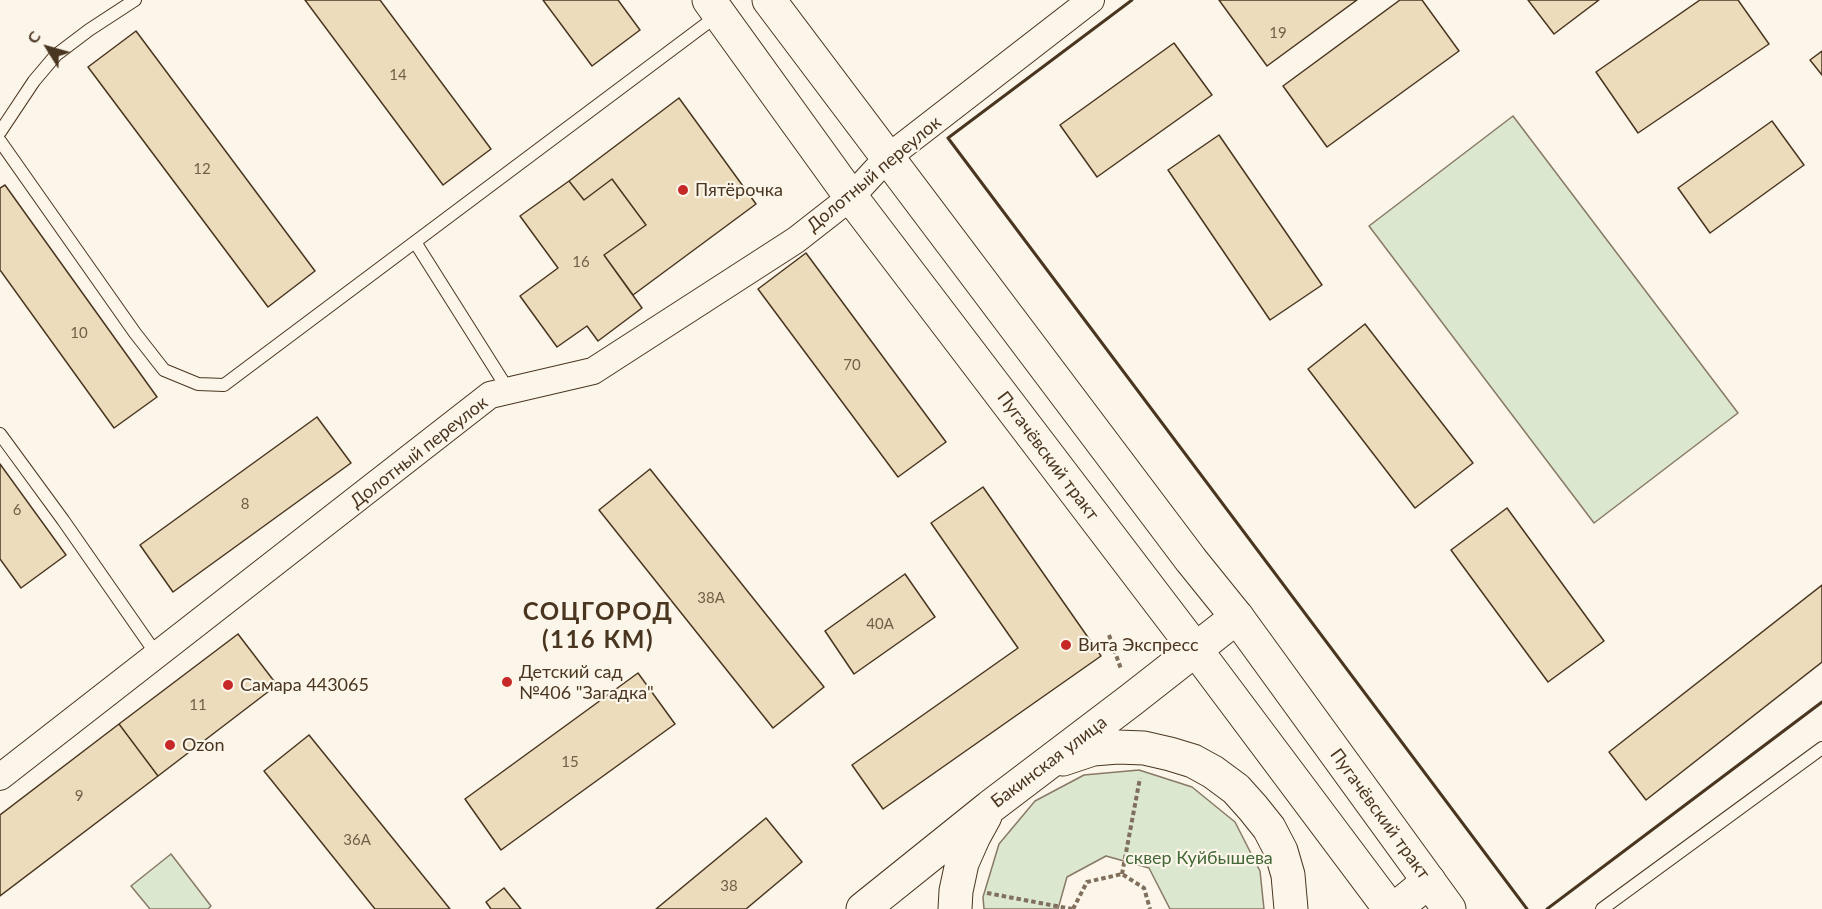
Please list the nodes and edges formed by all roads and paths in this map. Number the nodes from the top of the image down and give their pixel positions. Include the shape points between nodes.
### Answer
1 (135, 0) edge
2 (769, 0) edge
3 (1091, 0) edge
4 (714, 7) edge
5 (0, 132) edge
6 (0, 141) edge
7 (887, 158) junction
8 (851, 197) junction
9 (415, 242) junction
10 (509, 391) junction
11 (0, 435) edge
12 (1237, 617) junction
13 (1196, 650) junction
14 (157, 655) junction
15 (1822, 748) edge
16 (1045, 766) junction
17 (0, 777) edge
18 (990, 807) junction
19 (1429, 881) junction
20 (987, 893) dead end
21 (863, 909) edge
22 (955, 909) edge
23 (1072, 909) edge
24 (1150, 909) edge
25 (1291, 909) edge
26 (1390, 909) edge
27 (1395, 909) edge
28 (1449, 909) edge
29 (1602, 909) edge

1 - 5 lane via 57,55 34,81
2 - 7 main road, Пугачёвский тракт
3 - 7 street, Долотный переулок
4 - 8 main road, Пугачёвский тракт
4 - 9 lane
6 - 9 lane via 164,370 198,384 224,385
7 - 8 street, Долотный переулок
7 - 12 main road, Пугачёвский тракт
8 - 10 street, Долотный переулок via 796,240 593,371
8 - 13 main road, Пугачёвский тракт
9 - 10 lane
10 - 14 street, Долотный переулок via 490,395
11 - 14 lane
12 - 13 main road, Бакинская улица
12 - 19 main road, Пугачёвский тракт
13 - 16 main road, Бакинская улица
13 - 26 main road, Пугачёвский тракт
14 - 17 street, Долотный переулок
15 - 29 lane
16 - 18 main road, Бакинская улица
16 - 25 main road via 1093,749 1118,747 1170,754 1213,772 1236,789 1269,828 1288,875
18 - 21 main road, Бакинская улица
18 - 22 main road via 962,863
19 - 27 main road
19 - 28 main road, Пугачёвский тракт
20 - 23 path
23 - 24 path via 1087,882 1122,874 1144,888

